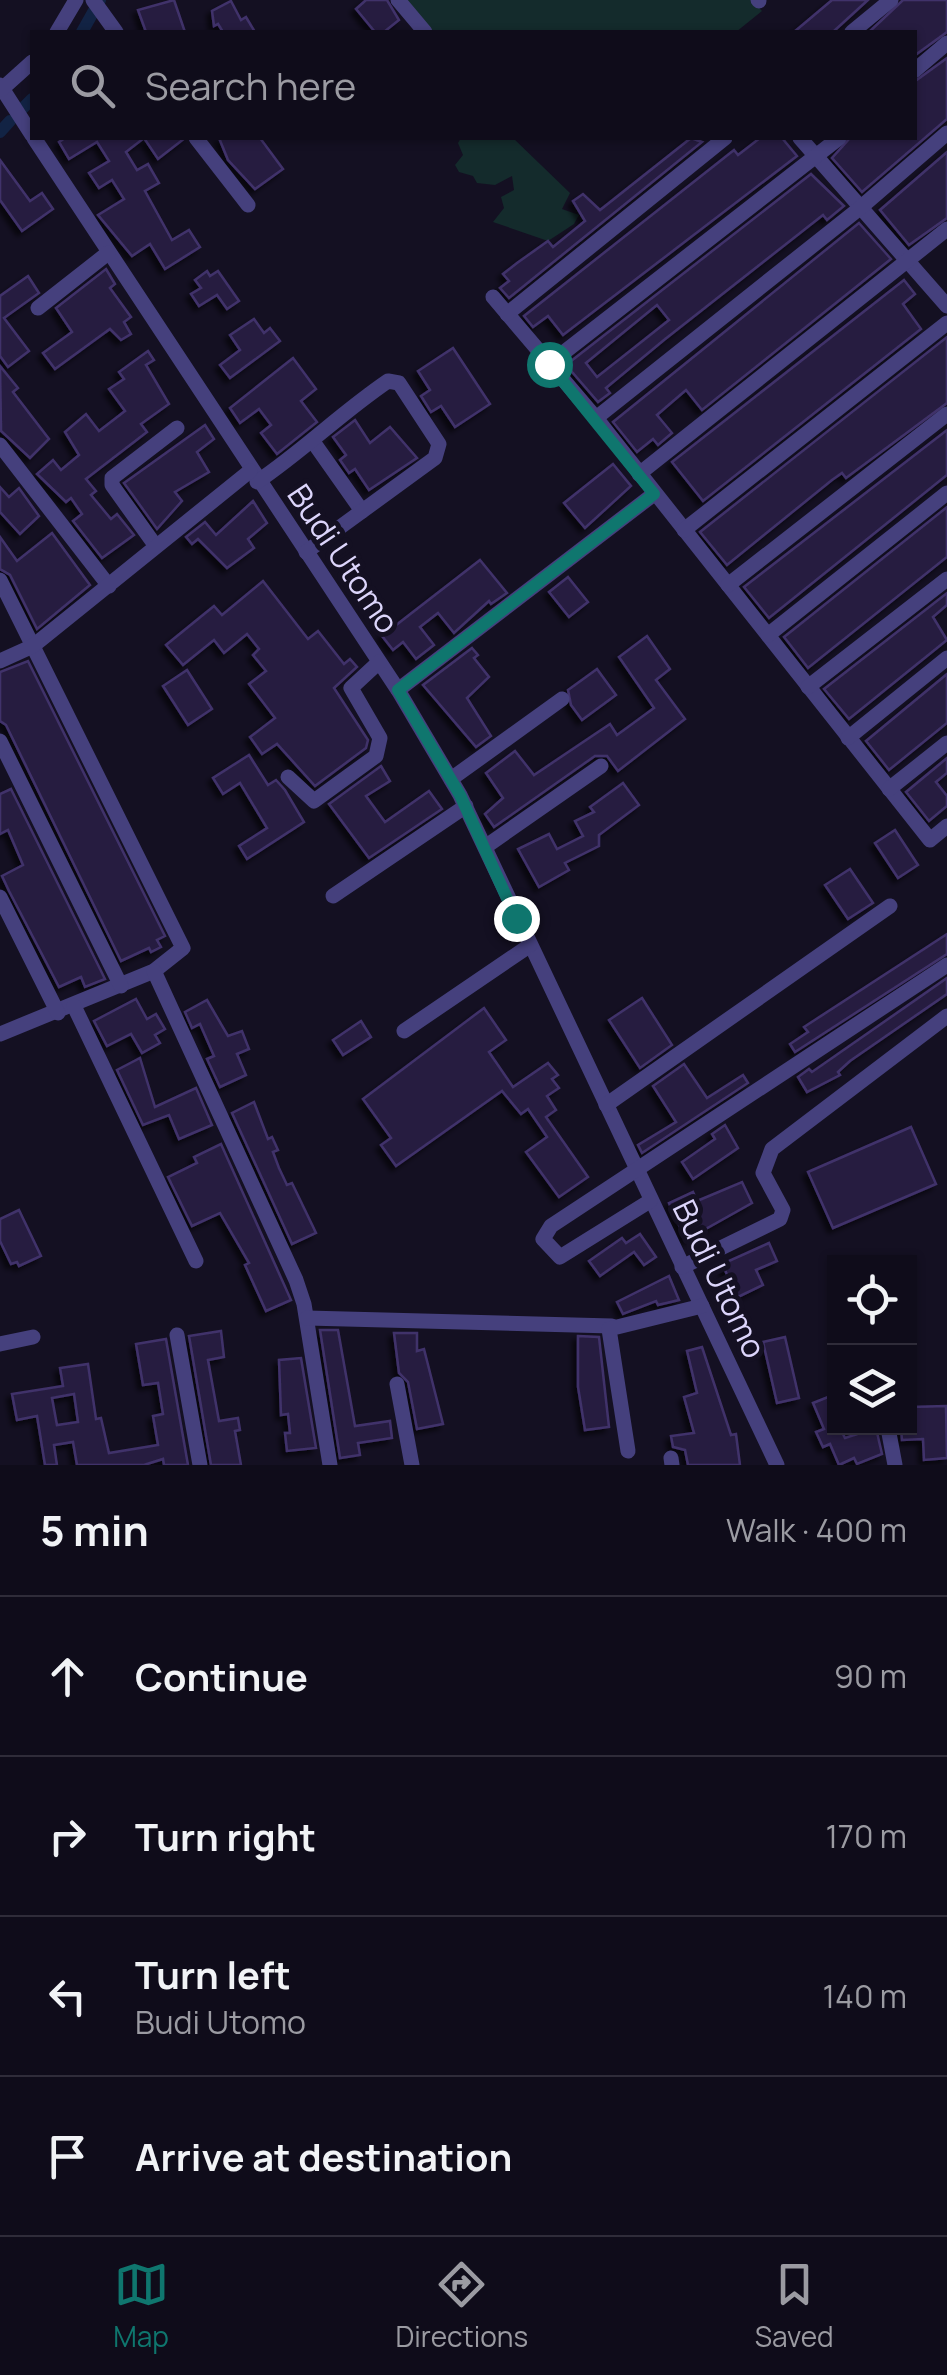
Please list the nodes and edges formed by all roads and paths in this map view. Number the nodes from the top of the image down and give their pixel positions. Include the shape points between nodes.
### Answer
1 (92, 0) edge
2 (398, 0) edge
3 (891, 0) edge
4 (68, 4) edge
5 (58, 30) edge
6 (114, 30) edge
7 (423, 30) edge
8 (854, 30) edge
9 (947, 43) edge
10 (30, 64) edge
11 (917, 68) edge
12 (2, 94) edge
13 (30, 132) edge
14 (947, 133) edge
15 (36, 140) edge
16 (198, 140) edge
17 (724, 140) edge
18 (802, 140) edge
19 (836, 140) edge
20 (816, 157) junction
21 (248, 205) dead end
22 (860, 208) junction
23 (947, 229) edge
24 (108, 253) junction
25 (908, 262) junction
26 (494, 297) dead end
27 (947, 306) edge
28 (38, 308) dead end
29 (507, 314) junction
30 (947, 322) edge
31 (549, 364) junction
32 (947, 414) edge
33 (596, 418) junction
34 (177, 428) dead end
35 (314, 443) junction
36 (0, 446) edge
37 (638, 474) junction
38 (253, 476) junction
39 (947, 493) edge
40 (654, 494) junction
41 (362, 511) junction
42 (684, 530) junction
43 (156, 545) junction
44 (306, 552) junction
45 (0, 580) edge
46 (947, 580) edge
47 (728, 585) junction
48 (109, 586) junction
49 (768, 636) junction
50 (34, 646) junction
51 (947, 658) edge
52 (0, 662) edge
53 (379, 662) junction
54 (808, 687) junction
55 (398, 690) junction
56 (562, 699) dead end
57 (848, 738) junction
58 (0, 741) edge
59 (947, 743) edge
60 (601, 766) dead end
61 (288, 777) dead end
62 (451, 779) junction
63 (889, 790) junction
64 (466, 806) junction
65 (947, 826) edge
66 (485, 847) junction
67 (333, 896) dead end
68 (0, 898) edge
69 (890, 906) dead end
70 (528, 946) junction
71 (947, 965) edge
72 (154, 971) junction
73 (121, 986) junction
74 (74, 1006) junction
75 (58, 1013) junction
76 (947, 1016) edge
77 (404, 1031) dead end
78 (0, 1034) edge
79 (606, 1105) junction
80 (637, 1174) junction
81 (650, 1200) junction
82 (196, 1261) dead end
83 (682, 1267) junction
84 (702, 1306) junction
85 (307, 1318) junction
86 (612, 1326) junction
87 (178, 1334) dead end
88 (33, 1337) dead end
89 (0, 1344) edge
90 (397, 1384) dead end
91 (890, 1435) edge
92 (628, 1452) dead end
93 (200, 1465) edge
94 (330, 1465) edge
95 (412, 1465) edge
96 (777, 1465) edge
97 (896, 1465) edge

1 - 6 street
2 - 7 street
3 - 8 street
4 - 5 street
9 - 11 street
10 - 12 street
12 - 13 street, Budi Utomo
14 - 22 street
15 - 24 street, Budi Utomo
16 - 21 street
17 - 29 street
18 - 20 street
19 - 20 street
20 - 22 street
20 - 31 street
22 - 25 street
22 - 33 street
23 - 25 street
24 - 28 street
24 - 38 street, Budi Utomo
25 - 27 street
25 - 37 street
26 - 29 street
29 - 31 street
30 - 42 street
31 - 33 street
32 - 47 street
33 - 37 street
34 - 43 street via 112,478
35 - 38 street
35 - 41 street
35 - 41 street via 332,419 388,380 399,383 439,451
36 - 48 street
37 - 40 street
38 - 43 street
38 - 44 street, Budi Utomo
39 - 49 street
40 - 42 street
40 - 55 street
41 - 44 street
42 - 47 street
43 - 48 street
44 - 53 street, Budi Utomo
45 - 50 street
46 - 54 street
47 - 49 street
48 - 50 street
49 - 54 street
50 - 52 street
50 - 72 street via 183,942 179,955
51 - 57 street
53 - 55 street, Budi Utomo
53 - 61 street via 351,688 380,738 376,756 314,801
54 - 57 street
55 - 62 street, Budi Utomo
56 - 62 street
57 - 63 street
58 - 73 street
59 - 63 street
60 - 66 street
62 - 64 street, Budi Utomo
63 - 65 street via 930,840
64 - 66 street, Budi Utomo
64 - 67 street
66 - 70 street, Budi Utomo
68 - 75 street
69 - 79 street
70 - 77 street
70 - 79 street, Budi Utomo
71 - 80 street
72 - 73 street
72 - 85 street via 296,1280
73 - 74 street
74 - 75 street
74 - 82 street
75 - 78 street
76 - 83 street via 772,1149 763,1173 784,1210 775,1224
79 - 80 street, Budi Utomo
80 - 81 street, Budi Utomo
80 - 81 street via 551,1226 543,1238 560,1257
81 - 83 street, Budi Utomo
83 - 84 street, Budi Utomo
84 - 86 street
84 - 96 street, Budi Utomo
85 - 86 street
85 - 94 street
86 - 92 street
87 - 93 street
88 - 89 street
90 - 95 street
91 - 97 street

